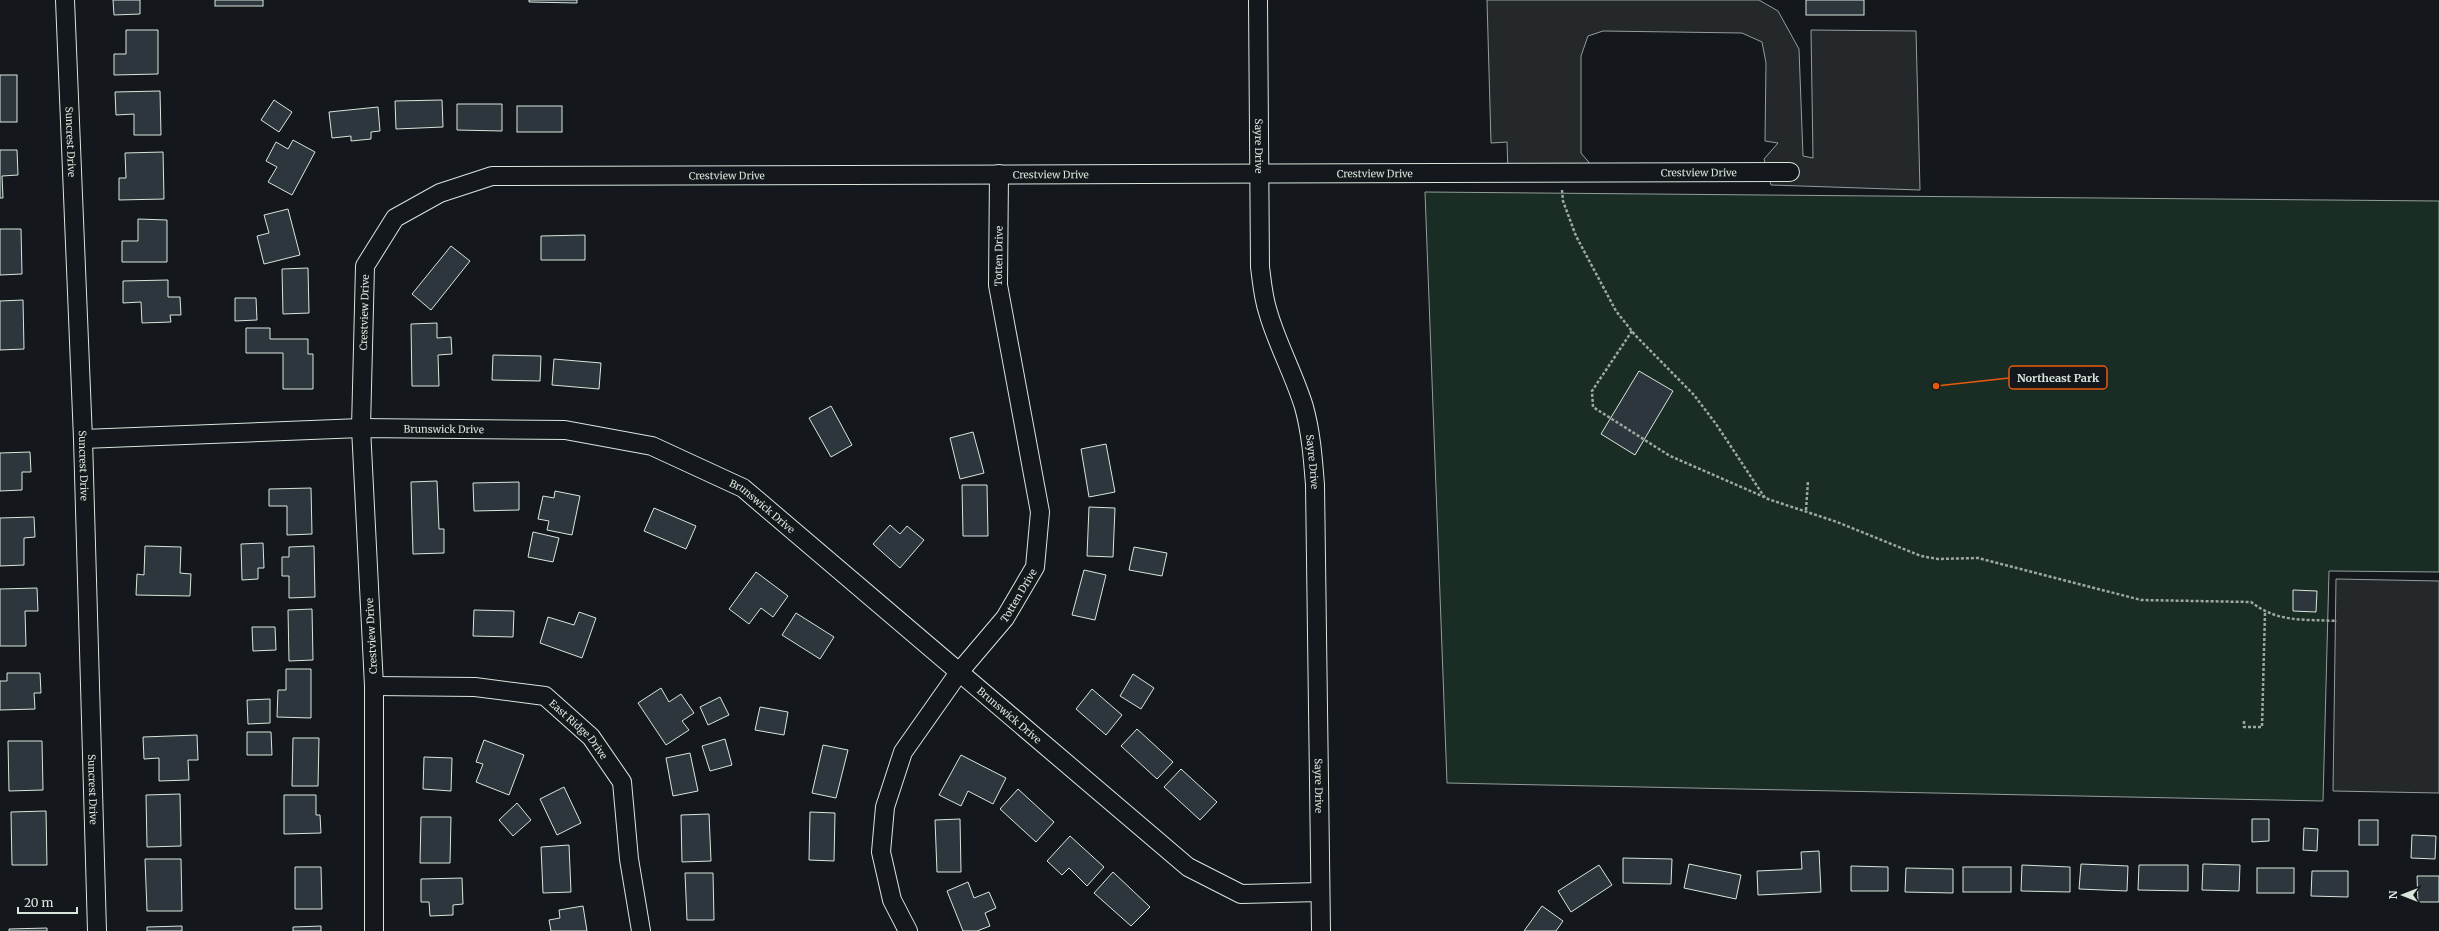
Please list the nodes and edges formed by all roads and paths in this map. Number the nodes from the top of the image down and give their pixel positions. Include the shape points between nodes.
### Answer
1 (65, 0) edge
2 (1258, 0) edge
3 (1790, 172) dead end
4 (1562, 173) junction
5 (999, 174) junction
6 (1259, 174) junction
7 (1632, 331) junction
8 (362, 428) junction
9 (83, 439) junction
10 (1808, 481) dead end
11 (1765, 498) junction
12 (1806, 510) junction
13 (2265, 612) junction
14 (2337, 621) dead end
15 (960, 672) junction
16 (374, 686) junction
17 (2244, 721) dead end
18 (1320, 892) junction
19 (97, 931) edge
20 (374, 931) edge
21 (641, 931) edge
22 (908, 931) edge
23 (1321, 931) edge

1 - 9 street, Suncrest Drive
2 - 6 street, Sayre Drive
3 - 4 street, Crestview Drive
4 - 6 street, Crestview Drive
4 - 7 path via 1563,201 1576,236 1616,310
5 - 6 street, Crestview Drive
5 - 8 street, Crestview Drive via 492,176 440,193 395,218 365,266
5 - 15 street, Totten Drive via 998,285 1040,512 1035,567 1005,618
6 - 18 street, Sayre Drive via 1260,267 1263,295 1304,407 1312,449 1315,493
7 - 11 path via 1694,395
7 - 11 path via 1592,391 1594,407 1670,456
8 - 9 street, Brunswick Drive
8 - 15 street, Brunswick Drive via 565,430 652,446 743,488
8 - 16 street, Crestview Drive
9 - 19 street, Suncrest Drive
10 - 12 path
11 - 12 path
12 - 13 path via 1921,556 1938,559 1978,558 2141,600 2252,602
13 - 14 path via 2283,618
13 - 17 path via 2262,727 2244,727
15 - 18 street, Brunswick Drive via 1188,867 1241,894
15 - 22 street, Totten Drive via 903,752 885,807 881,852 892,900
16 - 20 street, Crestview Drive
16 - 21 street, East Ridge Drive via 475,687 545,696 591,737 622,782 629,859
18 - 23 street, Sayre Drive

